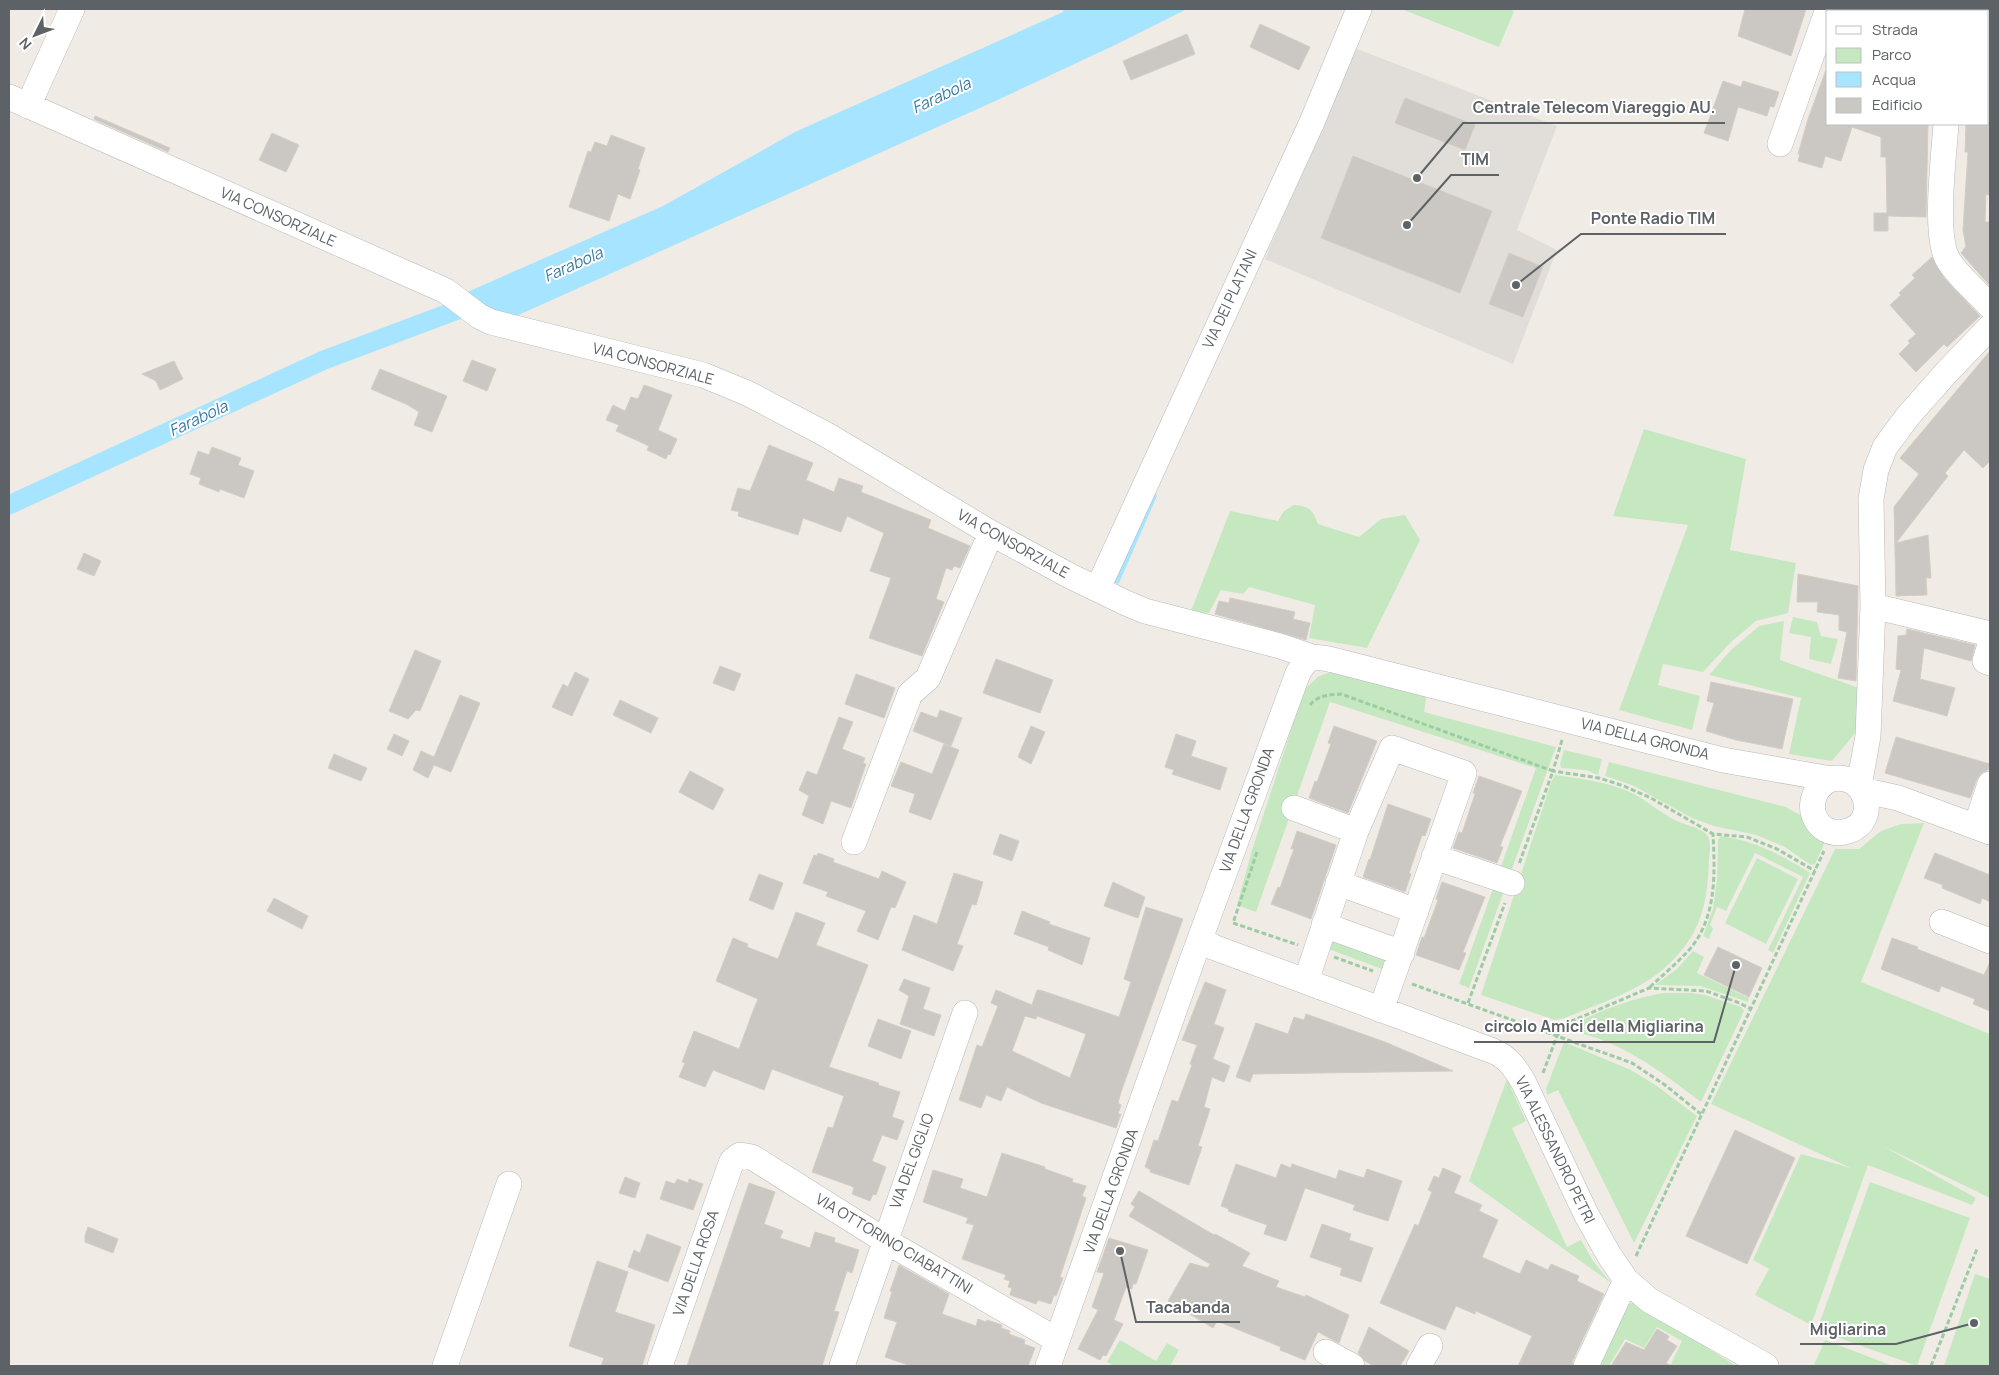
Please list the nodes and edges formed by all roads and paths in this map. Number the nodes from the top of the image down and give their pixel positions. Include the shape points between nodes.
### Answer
1 (72, 9) edge
2 (1359, 9) edge
3 (1826, 21) edge
4 (1819, 62) edge
5 (19, 102) edge
6 (1946, 125) edge
7 (1780, 144) dead end
8 (1990, 306) edge
9 (1990, 327) edge
10 (991, 533) junction
11 (1098, 588) junction
12 (1873, 606) junction
13 (1990, 634) edge
14 (1990, 645) edge
15 (1315, 658) junction
16 (1990, 663) edge
17 (1308, 707) dead end
18 (1568, 720) junction
19 (1868, 722) junction
20 (1723, 760) junction
21 (1553, 771) junction
22 (1833, 779) junction
23 (1990, 784) edge
24 (1860, 788) junction
25 (1812, 806) junction
26 (1294, 808) dead end
27 (1928, 809) junction
28 (1863, 819) junction
29 (1983, 829) edge
30 (1356, 831) junction
31 (1833, 832) junction
32 (1713, 834) junction
33 (854, 842) dead end
34 (1258, 848) dead end
35 (1434, 858) junction
36 (1815, 871) junction
37 (1338, 883) junction
38 (1512, 883) junction
39 (1416, 911) junction
40 (1942, 922) dead end
41 (1232, 923) dead end
42 (1324, 926) junction
43 (1200, 939) junction
44 (1990, 941) edge
45 (1402, 953) junction
46 (1306, 981) junction
47 (1649, 988) junction
48 (1468, 1003) dead end
49 (1751, 1009) junction
50 (1381, 1010) junction
51 (965, 1013) dead end
52 (1557, 1036) junction
53 (1532, 1101) junction
54 (1701, 1114) junction
55 (732, 1160) joint
56 (509, 1184) dead end
57 (884, 1240) junction
58 (1976, 1249) dead end
59 (1626, 1280) junction
60 (1326, 1352) dead end
61 (1056, 1357) edge
62 (445, 1366) edge
63 (660, 1366) edge
64 (842, 1366) edge
65 (1352, 1366) edge
66 (1586, 1366) edge
67 (1766, 1366) edge
68 (1931, 1366) edge

1 - 5 street
2 - 11 street, VIA DEI PLATANI via 1312,122
3 - 4 street
4 - 7 street
5 - 10 street, VIA CONSORZIALE via 446,291 479,316 502,325 703,375 747,393 827,435
6 - 8 street via 1940,229 1945,253 1949,262
9 - 12 street via 1908,416 1878,463 1873,478 1872,500
10 - 11 street, VIA CONSORZIALE
10 - 33 street via 928,678 910,694
11 - 15 street, VIA CONSORZIALE via 1145,611
12 - 13 street
12 - 19 street
14 - 16 street via 1985,661
15 - 18 street, VIA DELLA GRONDA
15 - 43 street, VIA DELLA GRONDA via 1307,660 1298,673
17 - 21 path via 1324,695 1341,694
18 - 20 street, VIA DELLA GRONDA
18 - 21 path
19 - 22 street via 1854,752
19 - 24 street
20 - 22 street, VIA DELLA GRONDA
20 - 25 street, VIA DELLA GRONDA via 1785,784
21 - 32 path via 1599,778 1624,786
21 - 38 path
22 - 24 street via 1852,781
22 - 25 street via 1818,789
23 - 29 street
24 - 27 street
24 - 28 street via 1866,804
25 - 31 street via 1817,822
26 - 30 street
27 - 28 street
27 - 29 street
28 - 31 street via 1853,829
30 - 35 street via 1392,748 1464,772
30 - 37 street
31 - 36 path
32 - 36 path via 1747,837 1777,849
32 - 47 path via 1715,876 1703,929 1691,948
34 - 41 path
35 - 38 street
35 - 39 street
36 - 49 path
37 - 39 street
37 - 42 street
38 - 48 path
39 - 45 street
40 - 44 street
42 - 45 street
42 - 46 street
43 - 46 street, VIA ALESSANDRO PETRI
43 - 61 street, VIA DELLA GRONDA
45 - 50 street
46 - 50 street, VIA ALESSANDRO PETRI
47 - 49 path via 1706,991
47 - 52 path via 1567,1023
49 - 54 path
50 - 53 street, VIA ALESSANDRO PETRI via 1499,1054 1514,1066
51 - 57 street, VIA DEL GIGLIO
52 - 53 path
52 - 54 path via 1632,1063
53 - 59 street, VIA ALESSANDRO PETRI via 1586,1214
54 - 59 path
55 - 57 street, VIA OTTORINO CIABATTINI via 740,1155 752,1158
55 - 63 street, VIA DELLA ROSA
56 - 62 street
57 - 61 street, VIA OTTORINO CIABATTINI
57 - 64 street, VIA DEL GIGLIO
58 - 68 path
59 - 66 street
59 - 67 street, VIA ALESSANDRO PETRI via 1649,1300
60 - 65 street

